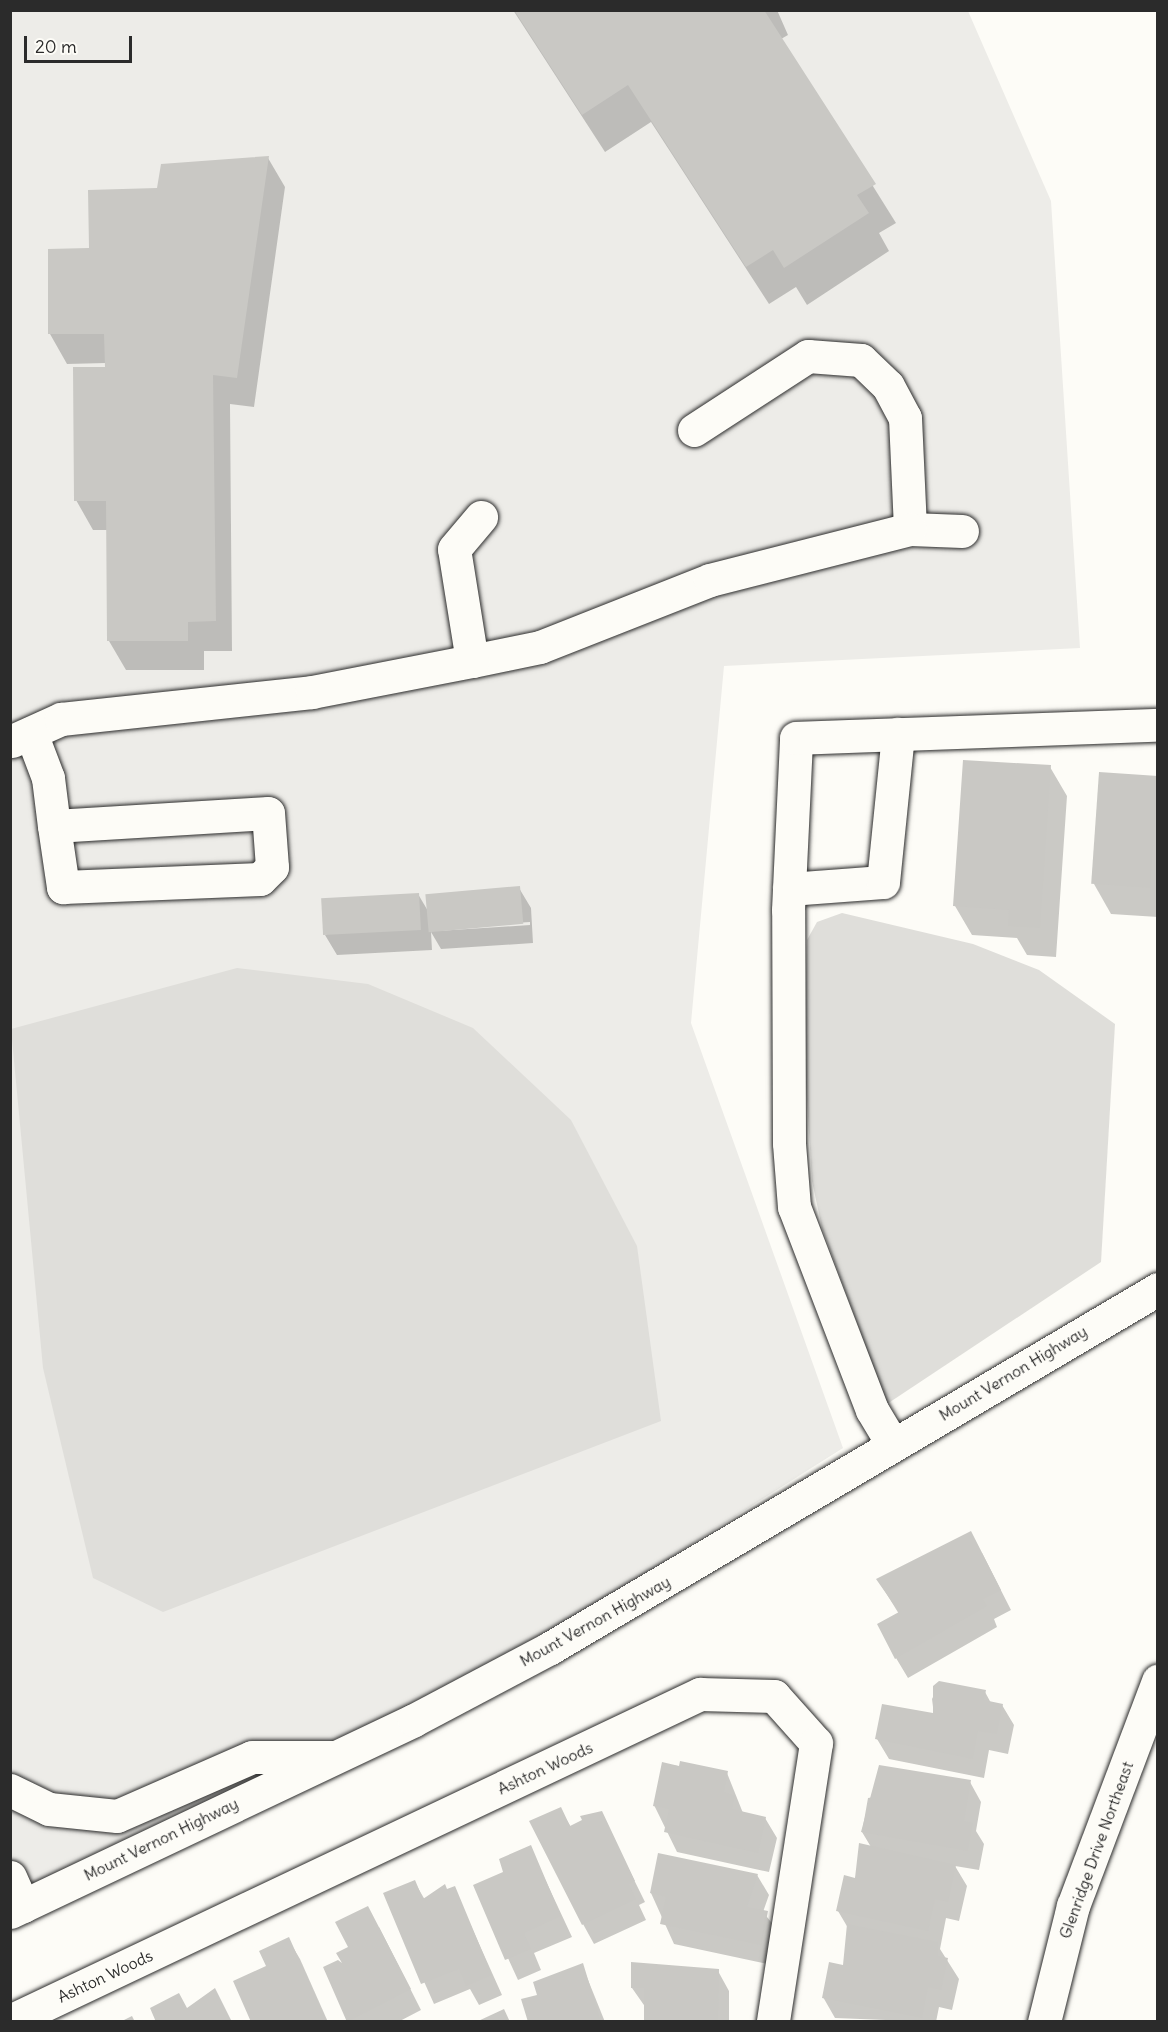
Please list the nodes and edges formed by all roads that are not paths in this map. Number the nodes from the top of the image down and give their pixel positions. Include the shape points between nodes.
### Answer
1 (694, 430) dead end
2 (481, 517) dead end
3 (910, 529) junction
4 (962, 531) dead end
5 (472, 661) junction
6 (1158, 725) edge
7 (898, 735) junction
8 (21, 737) edge
9 (54, 826) junction
10 (789, 889) junction
11 (1158, 1289) edge
12 (893, 1445) junction
13 (1158, 1681) edge
14 (333, 1757) junction
15 (10, 1790) edge
16 (15, 1898) edge
17 (10, 2021) edge
18 (773, 2022) edge
19 (1044, 2022) edge

1 - 3 street via 807,356 861,360 888,386 905,418
2 - 5 street via 453,549
3 - 4 street
3 - 5 street via 710,580 540,646
5 - 8 street via 312,692 61,719
6 - 7 street
7 - 10 street via 883,882
7 - 10 street via 796,738
8 - 9 street via 48,778
9 - 9 street via 63,888 260,879 272,867 268,813
10 - 12 street via 789,1143 794,1207 872,1410
11 - 12 street, Mount Vernon Highway
12 - 14 street, Mount Vernon Highway via 550,1648
13 - 19 street, Glenridge Drive Northeast via 1073,1905
14 - 15 street via 252,1757 117,1816 49,1809
14 - 16 street, Mount Vernon Highway
17 - 18 street, Ashton Woods via 700,1694 774,1696 816,1743

